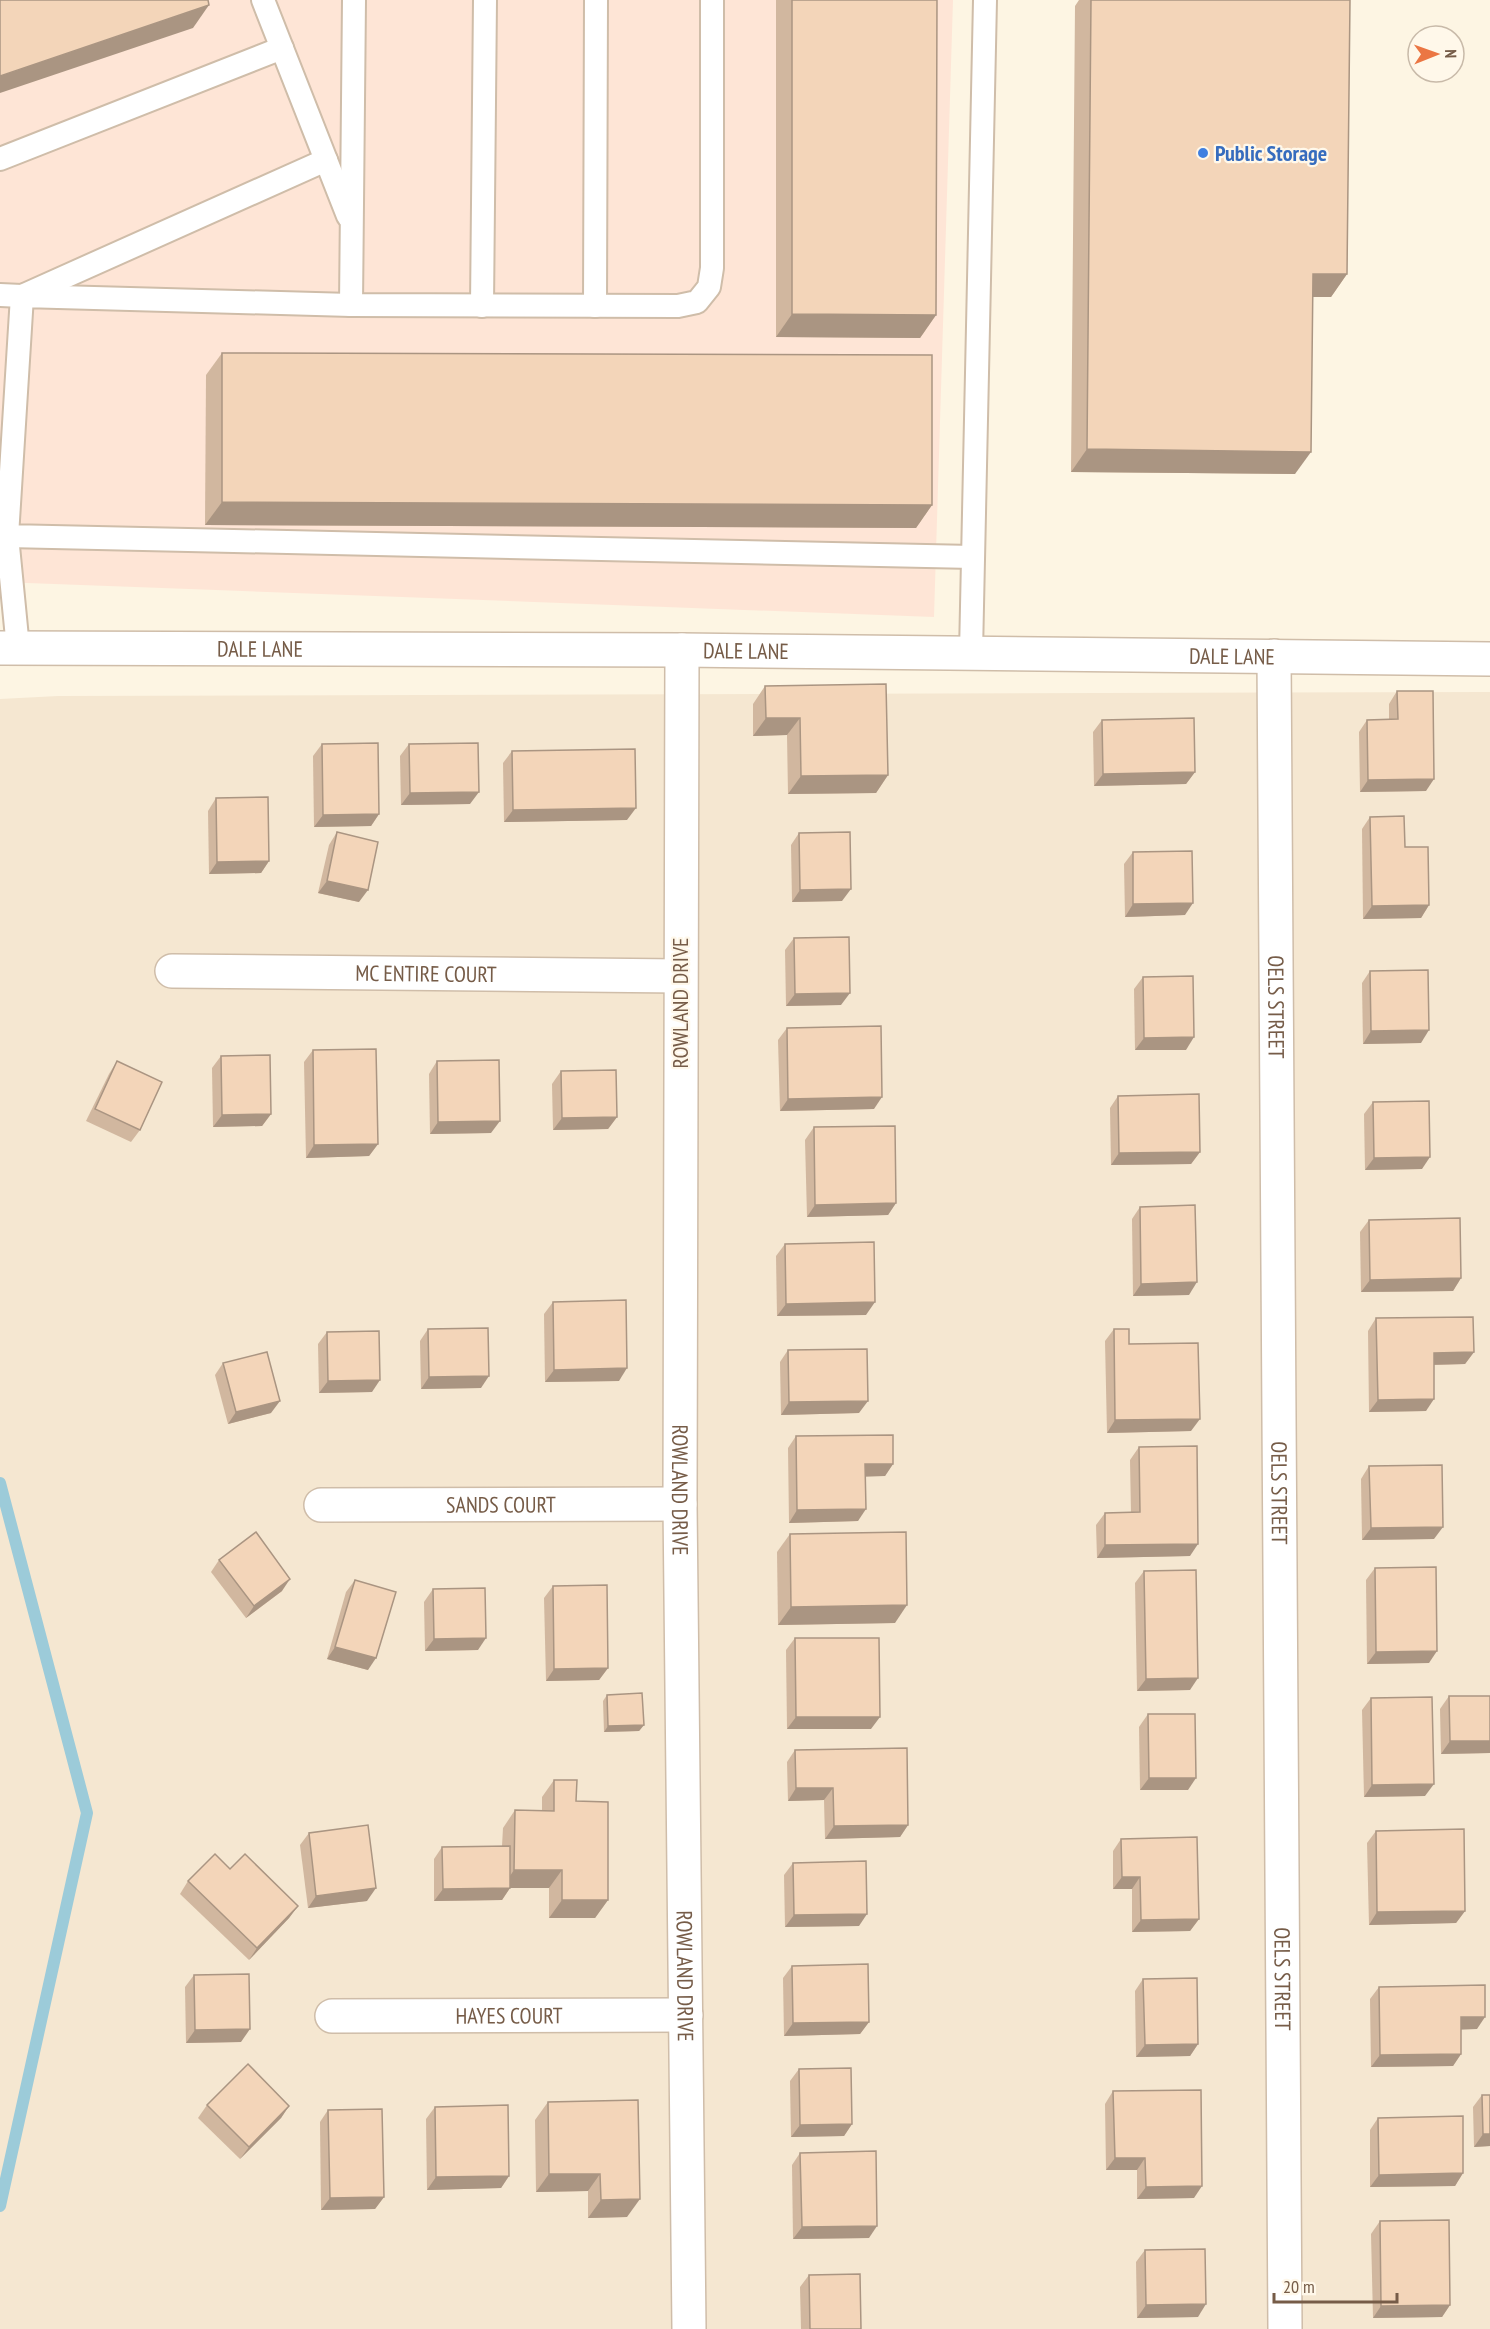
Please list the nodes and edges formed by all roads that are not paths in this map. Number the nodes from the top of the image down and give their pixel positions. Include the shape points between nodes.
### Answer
1 (263, 0) edge
2 (354, 0) edge
3 (485, 0) edge
4 (596, 0) edge
5 (712, 0) edge
6 (985, 0) edge
7 (282, 48) junction
8 (0, 159) edge
9 (326, 160) junction
10 (352, 227) junction
11 (11, 296) edge
12 (351, 305) junction
13 (482, 306) junction
14 (595, 306) junction
15 (7, 414) edge
16 (4, 536) edge
17 (973, 557) junction
18 (9, 648) edge
19 (682, 650) junction
20 (971, 653) junction
21 (1274, 656) junction
22 (1490, 659) edge
23 (172, 971) dead end
24 (680, 976) junction
25 (680, 1504) junction
26 (321, 1505) dead end
27 (686, 2015) junction
28 (332, 2016) dead end
29 (689, 2329) edge
30 (1285, 2329) edge

1 - 7 lane
2 - 10 lane
3 - 13 lane
4 - 14 lane
5 - 14 lane via 709,287 697,302 678,306
6 - 17 lane
7 - 8 lane
7 - 9 lane
9 - 10 lane
9 - 11 lane
10 - 12 lane
11 - 12 lane
11 - 15 lane
12 - 13 lane
13 - 14 lane
15 - 16 lane
16 - 17 lane
16 - 18 lane
17 - 20 lane
18 - 19 street, DALE LANE
19 - 20 street, DALE LANE
19 - 24 street, ROWLAND DRIVE
20 - 21 street, DALE LANE
21 - 22 street, DALE LANE
21 - 30 street, OELS STREET
23 - 24 street, MC ENTIRE COURT
24 - 25 street, ROWLAND DRIVE
25 - 26 street, SANDS COURT
25 - 27 street, ROWLAND DRIVE
27 - 28 street, HAYES COURT
27 - 29 street, ROWLAND DRIVE

